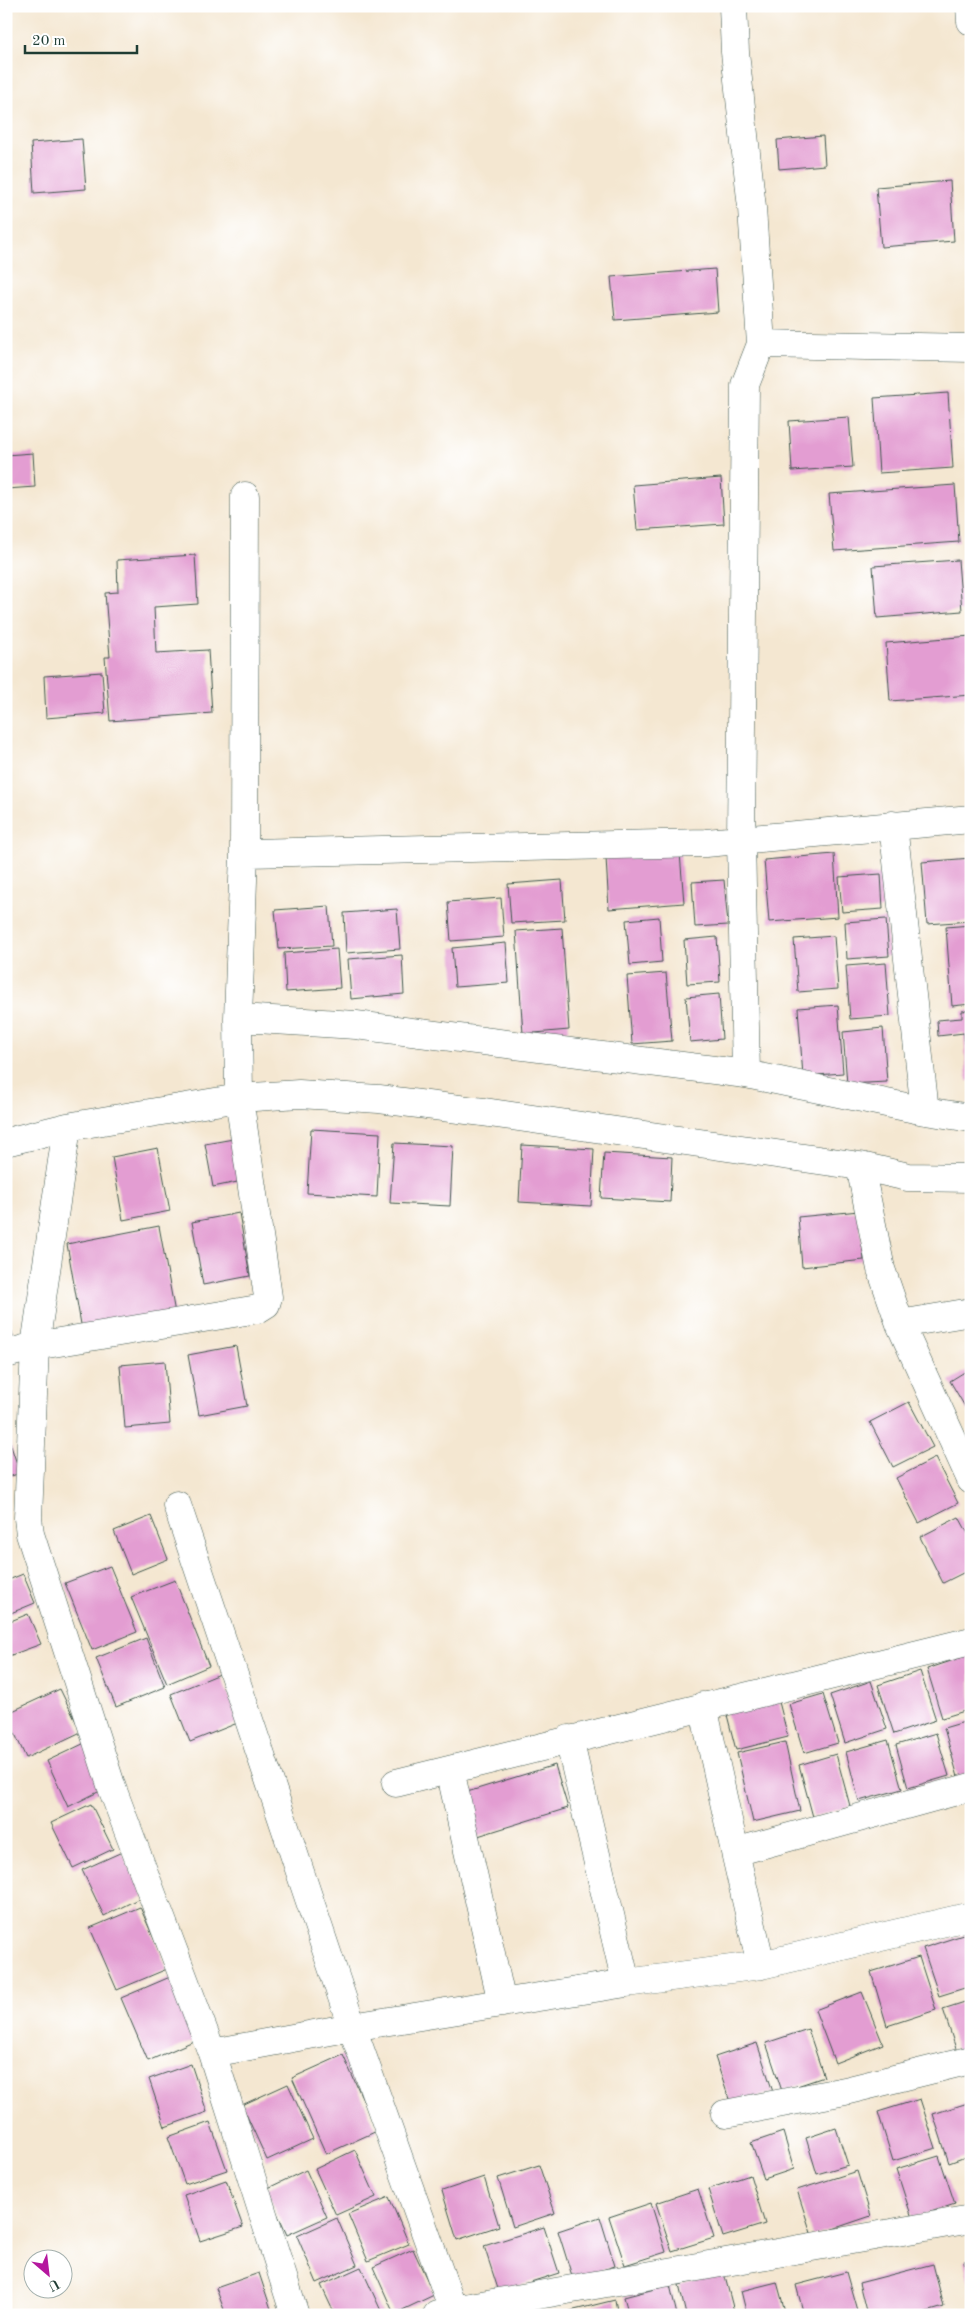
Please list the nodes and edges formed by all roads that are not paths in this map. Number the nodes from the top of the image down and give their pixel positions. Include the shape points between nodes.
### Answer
1 (733, 6) edge
2 (970, 6) edge
3 (971, 21) edge
4 (762, 344) junction
5 (971, 348) edge
6 (245, 496) dead end
7 (971, 819) edge
8 (893, 825) junction
9 (741, 840) junction
10 (244, 853) junction
11 (238, 1018) junction
12 (746, 1074) junction
13 (239, 1098) junction
14 (925, 1111) junction
15 (971, 1118) edge
16 (67, 1127) junction
17 (6, 1142) edge
18 (860, 1166) junction
19 (971, 1178) edge
20 (971, 1312) edge
21 (900, 1324) junction
22 (35, 1346) junction
23 (6, 1354) edge
24 (971, 1480) edge
25 (177, 1506) dead end
26 (971, 1641) edge
27 (703, 1706) junction
28 (568, 1739) junction
29 (450, 1770) junction
30 (396, 1783) dead end
31 (971, 1787) edge
32 (735, 1852) junction
33 (971, 1916) edge
34 (761, 1966) junction
35 (626, 1983) junction
36 (502, 2003) junction
37 (352, 2027) junction
38 (212, 2053) junction
39 (971, 2060) edge
40 (725, 2114) dead end
41 (971, 2219) edge
42 (445, 2312) edge
43 (295, 2315) edge

1 - 4 street
2 - 3 street
4 - 5 street
4 - 9 street via 744,385 743,402
6 - 10 street
7 - 8 street
8 - 9 street
8 - 14 street
9 - 10 street
9 - 12 street
10 - 11 street
11 - 12 street via 356,1025
11 - 13 street
12 - 14 street
13 - 16 street
13 - 18 street via 299,1094 379,1099
13 - 22 street via 268,1297 266,1304 258,1309
14 - 15 street
16 - 17 street
16 - 22 street
18 - 19 street via 908,1177
18 - 21 street via 881,1269
20 - 21 street
21 - 24 street
22 - 23 street
22 - 38 street via 30,1534 112,1788
25 - 37 street
26 - 27 street
27 - 28 street
27 - 32 street
28 - 29 street
28 - 35 street
29 - 30 street
29 - 36 street
31 - 32 street
32 - 34 street
33 - 34 street
34 - 35 street
35 - 36 street
36 - 37 street
37 - 38 street
37 - 42 street
38 - 43 street
39 - 40 street
41 - 42 street

